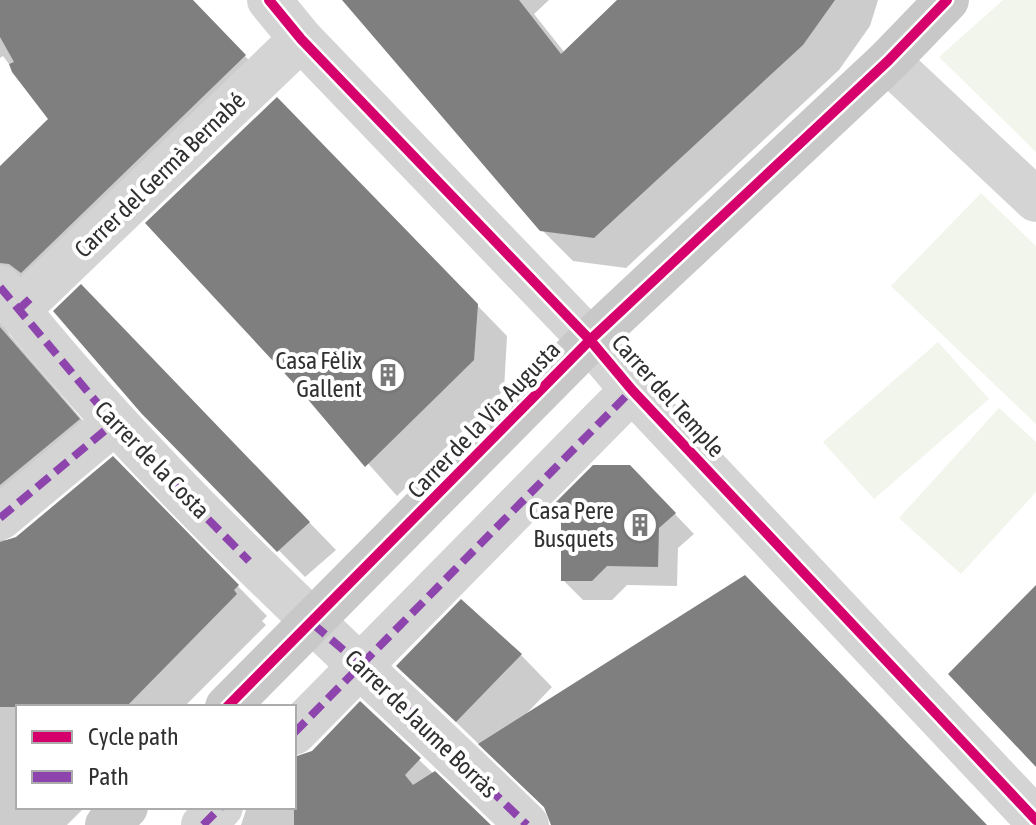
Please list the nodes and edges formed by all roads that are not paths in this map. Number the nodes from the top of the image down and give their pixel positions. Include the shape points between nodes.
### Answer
1 (269, 0) edge
2 (947, 0) edge
3 (301, 39) junction
4 (888, 61) junction
5 (1036, 200) edge
6 (17, 298) edge
7 (590, 340) junction
8 (632, 390) junction
9 (114, 423) junction
10 (0, 518) edge
11 (313, 624) junction
12 (361, 665) junction
13 (229, 705) edge
14 (296, 731) edge
15 (124, 809) edge
16 (219, 809) edge
17 (1036, 820) edge
18 (107, 825) edge
19 (203, 825) edge
20 (527, 825) edge

1 - 3 street, Carrer del Temple
2 - 4 main road, Carrer de la Via Augusta
3 - 6 street, Carrer del Germà Bernabé
3 - 7 street, Carrer del Temple
4 - 5 street
4 - 7 main road, Carrer de la Via Augusta
6 - 9 street, Carrer de la Costa
7 - 8 street, Carrer del Temple
7 - 11 main road, Carrer de la Via Augusta
8 - 12 street
8 - 17 street, Carrer del Temple
9 - 10 street
9 - 11 street, Carrer de la Costa
11 - 12 street, Carrer de Jaume Borràs
11 - 13 main road, Carrer de la Via Augusta
12 - 14 street
12 - 20 street, Carrer de Jaume Borràs
15 - 18 main road
16 - 19 street

